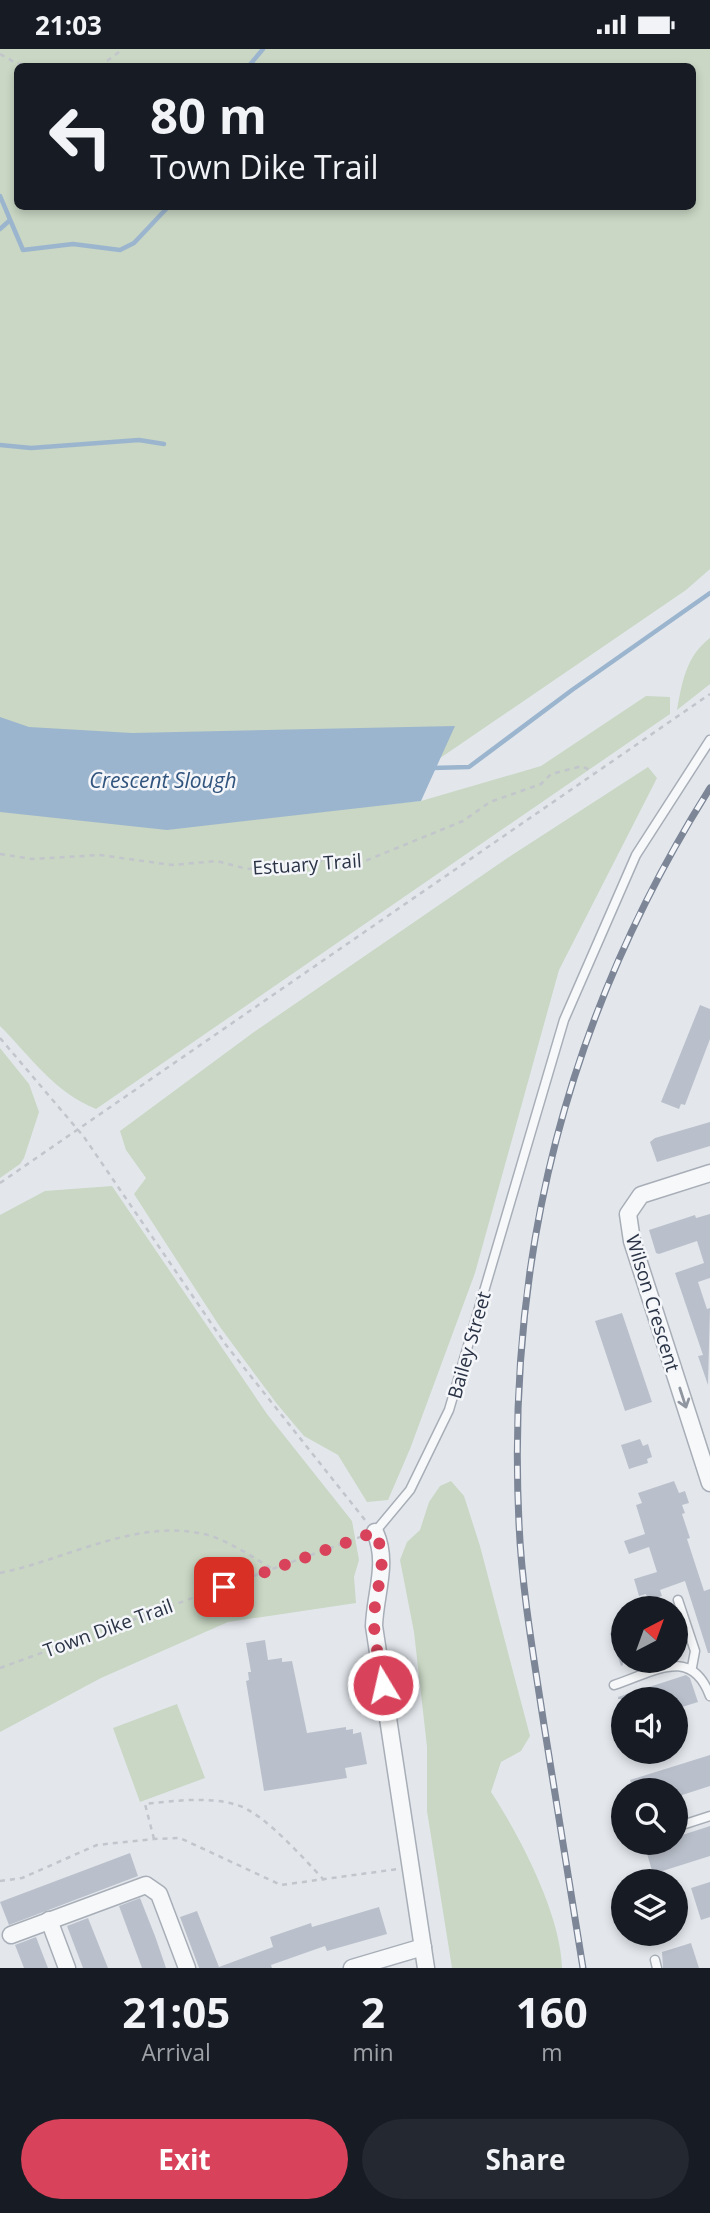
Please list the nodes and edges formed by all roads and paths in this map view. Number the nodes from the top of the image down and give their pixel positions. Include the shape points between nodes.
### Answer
1 (123, 49) edge
2 (0, 54) edge
3 (16, 63) edge
4 (104, 63) edge
5 (710, 694) edge
6 (710, 740) edge
7 (593, 772) junction
8 (0, 854) edge
9 (0, 1038) edge
10 (78, 1129) junction
11 (710, 1173) edge
12 (0, 1183) edge
13 (710, 1483) edge
14 (375, 1532) junction
15 (274, 1569) junction
16 (0, 1573) edge
17 (688, 1630) edge
18 (692, 1667) junction
19 (0, 1668) edge
20 (614, 1685) dead end
21 (710, 1696) edge
22 (710, 1816) edge
23 (688, 1823) edge
24 (154, 1839) junction
25 (411, 1867) junction
26 (324, 1880) junction
27 (0, 1881) edge
28 (49, 1920) junction
29 (11, 1935) dead end
30 (423, 1947) junction
31 (393, 1962) edge
32 (67, 1968) edge
33 (187, 1968) edge
34 (352, 1968) edge
35 (426, 1968) edge

1 - 4 path
2 - 3 path
5 - 7 path
6 - 14 lane, Bailey Street via 636,855 564,1020 449,1411 410,1490
7 - 8 path, Estuary Trail via 582,766 551,774 541,784 490,802 463,821 360,863 335,859 247,869 217,860 172,865 100,855 32,859
7 - 10 path
9 - 10 path
10 - 12 path
10 - 14 path via 226,1345
11 -> 13 street, Wilson Crescent via 641,1195 628,1214 632,1241
14 - 15 path, Town Dike Trail
14 - 25 street via 384,1563 375,1595 374,1626
15 - 16 path via 211,1536 178,1532 138,1534
15 - 19 path, Town Dike Trail
17 - 18 lane via 695,1651
18 - 20 lane via 677,1665
18 - 21 lane via 704,1679
22 - 23 lane
24 - 26 path via 180,1838 281,1885
24 - 26 path via 145,1804 189,1799 239,1805 277,1832
24 - 27 path via 97,1845 22,1878
25 - 26 path
25 - 30 street
28 - 29 street
28 - 32 street
28 - 33 street via 146,1885 159,1894
30 - 31 street
30 - 35 street
31 - 34 street

